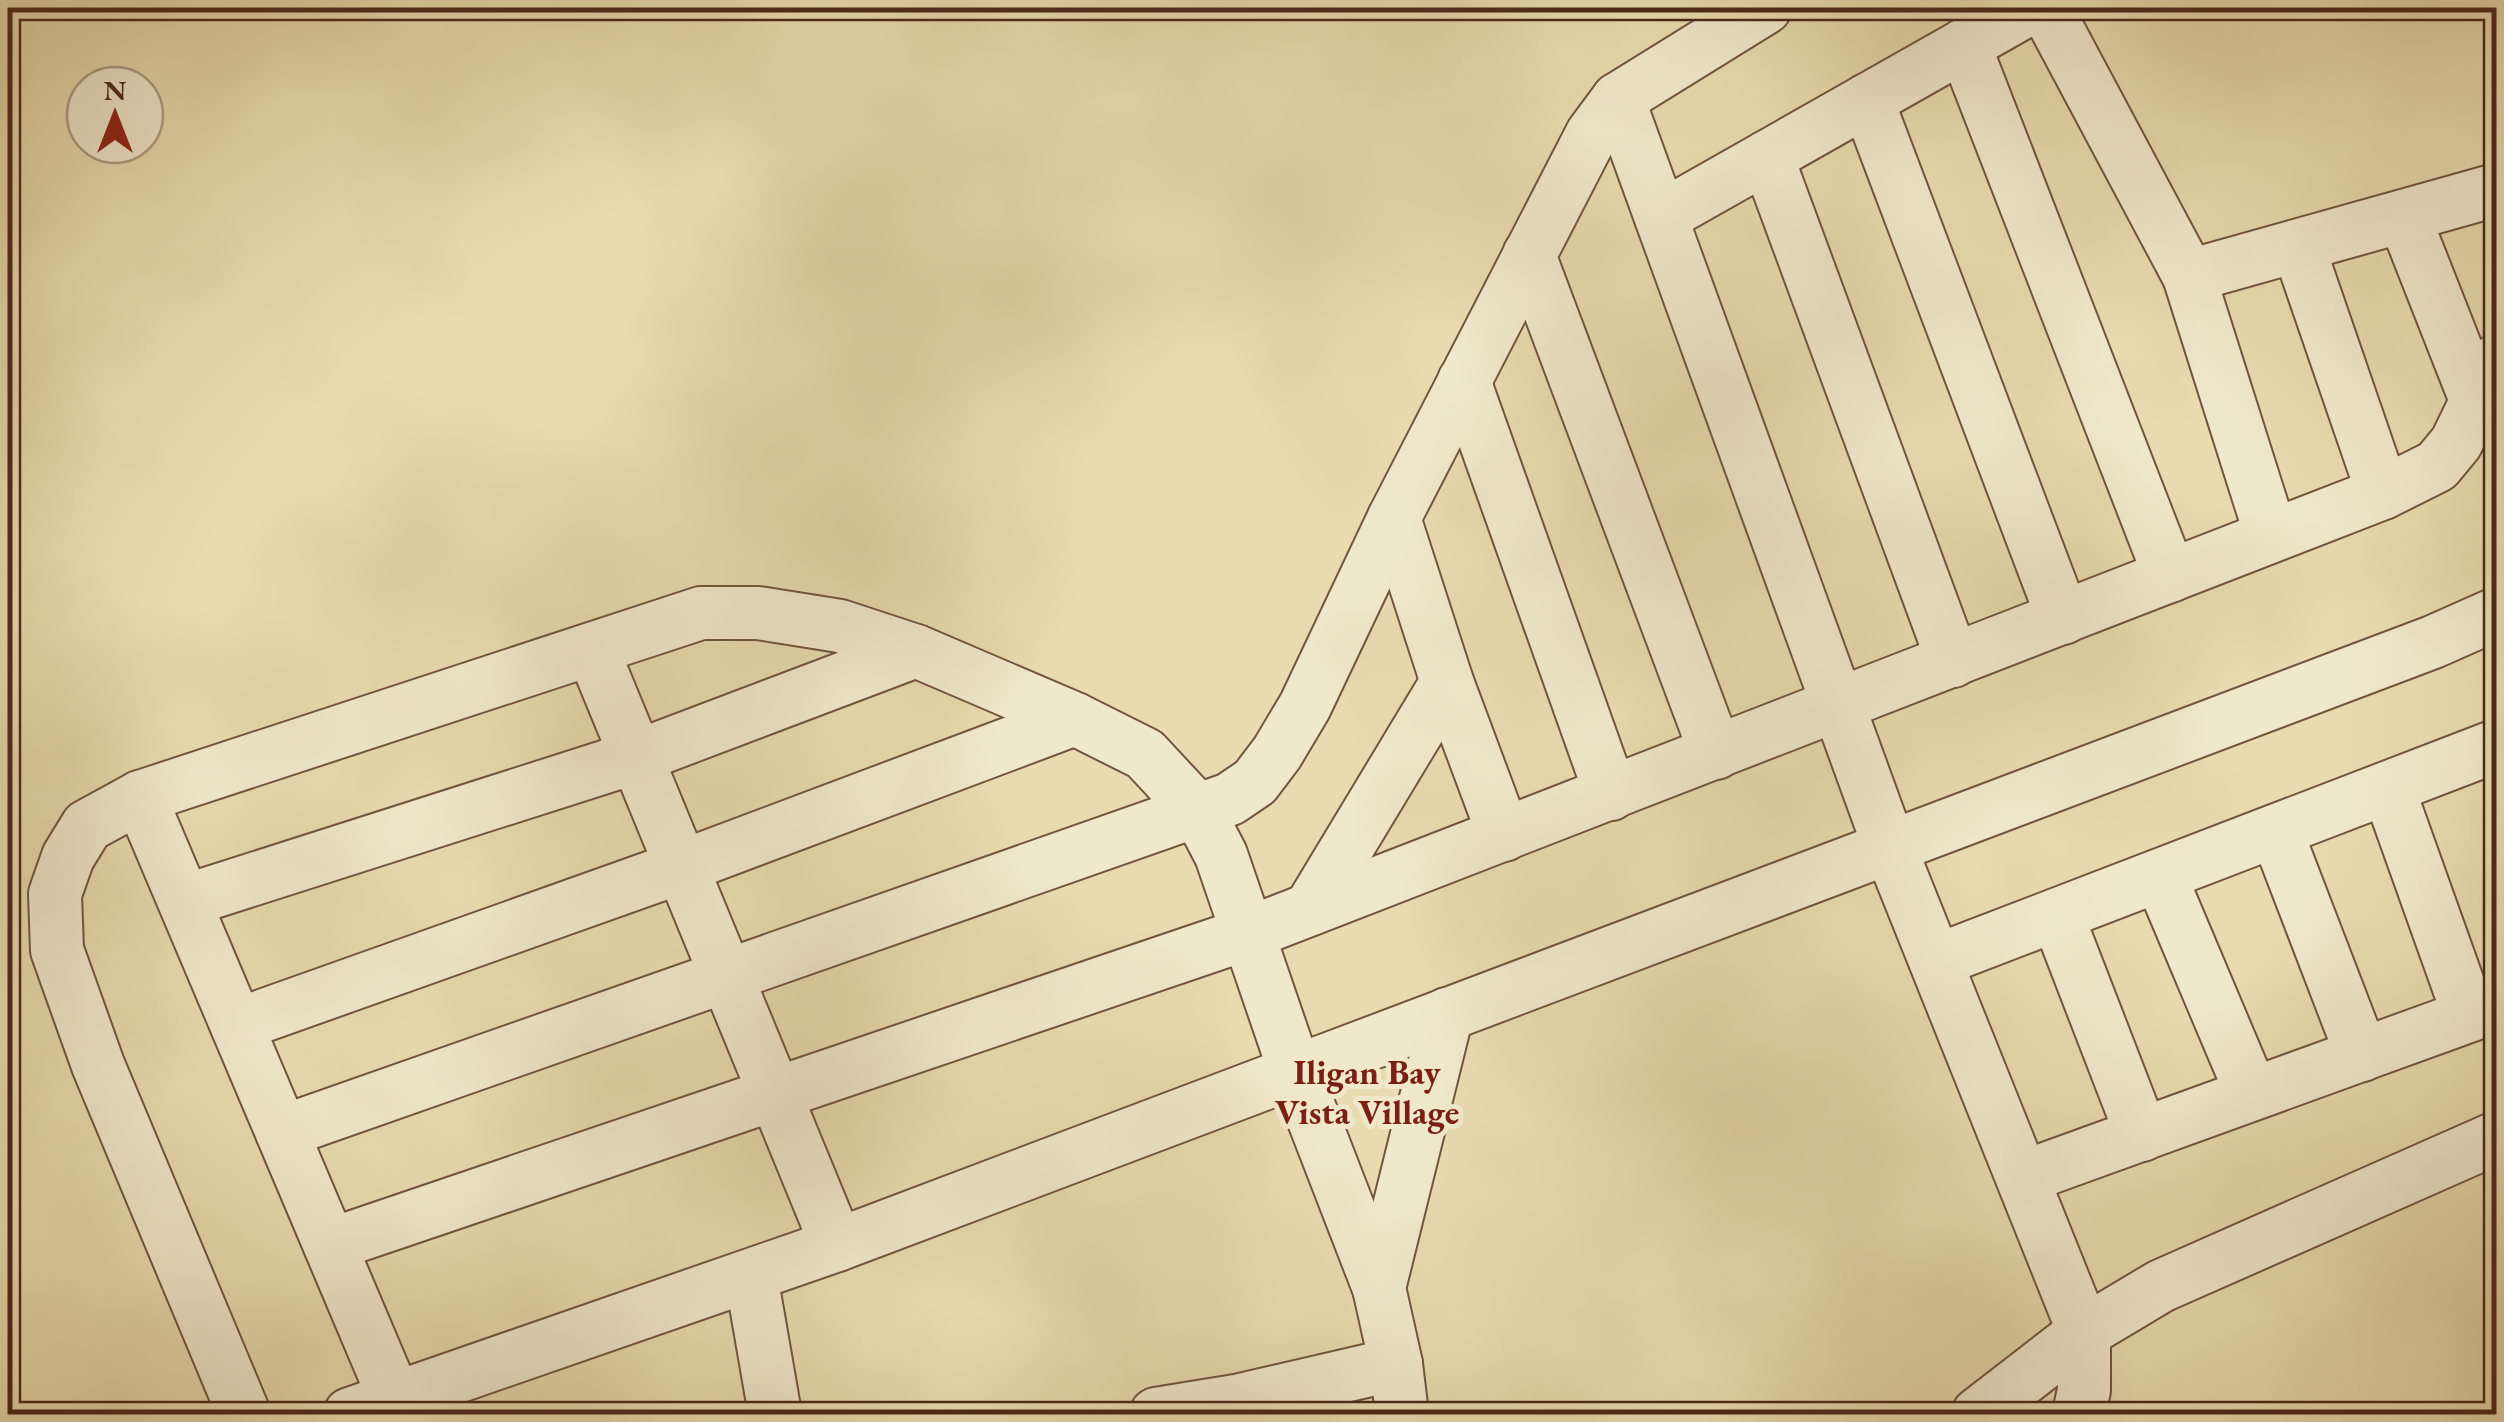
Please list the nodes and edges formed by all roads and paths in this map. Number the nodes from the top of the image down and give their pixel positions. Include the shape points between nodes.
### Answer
1 (1766, 8) edge
2 (2030, 8) edge
3 (2046, 8) edge
4 (1964, 45) junction
5 (1618, 99) junction
6 (1867, 100) junction
7 (1767, 157) junction
8 (2496, 190) edge
9 (1661, 217) junction
10 (2404, 217) junction
11 (2298, 246) junction
12 (1529, 255) junction
13 (2189, 276) junction
14 (2486, 380) edge
15 (1464, 381) junction
16 (2384, 492) junction
17 (1394, 518) junction
18 (2271, 536) junction
19 (2170, 576) junction
20 (2496, 614) edge
21 (2063, 618) junction
22 (592, 649) junction
23 (916, 651) junction
24 (1953, 660) junction
25 (1447, 682) junction
26 (1836, 707) junction
27 (1075, 719) junction
28 (1716, 754) junction
29 (636, 757) junction
30 (2493, 758) edge
31 (2388, 788) junction
32 (1611, 794) junction
33 (140, 797) junction
34 (1198, 811) junction
35 (2276, 831) junction
36 (1504, 835) junction
37 (1890, 848) junction
38 (682, 867) junction
39 (2160, 876) junction
40 (185, 901) junction
41 (1310, 910) junction
42 (2057, 915) junction
43 (1249, 933) junction
44 (1936, 962) junction
45 (728, 978) junction
46 (2483, 1011) edge
47 (1447, 1014) junction
48 (237, 1025) junction
49 (2362, 1055) junction
50 (1296, 1072) junction
51 (775, 1094) junction
52 (2252, 1094) junction
53 (282, 1132) junction
54 (2142, 1135) junction
55 (2496, 1138) edge
56 (2024, 1178) junction
57 (330, 1244) junction
58 (837, 1245) junction
59 (751, 1276) junction
60 (1379, 1288) junction
61 (2084, 1332) junction
62 (1396, 1364) junction
63 (372, 1407) edge
64 (244, 1414) edge
65 (775, 1414) edge
66 (1156, 1414) edge
67 (1402, 1414) edge
68 (1978, 1414) edge
69 (2079, 1414) edge

1 - 5 street
2 - 4 street
3 - 13 street
4 - 6 street
4 - 19 street
5 - 9 street
5 - 12 street via 1592,134
6 - 7 street
6 - 21 street
7 - 9 street
7 - 24 street
8 - 10 street
9 - 26 street
10 - 11 street
10 - 14 street
11 - 13 street
11 - 16 street
12 - 15 street
12 - 28 street
13 - 18 street
14 - 16 street via 2437,466
15 - 17 street
15 - 32 street
16 - 18 street
17 - 25 street
17 - 34 street via 1277,754 1256,782
18 - 19 street
19 - 21 street
20 - 37 street
21 - 24 street
22 - 23 street via 701,613 758,613 840,626
22 - 29 street
22 - 33 street
23 - 27 street
23 - 29 street
24 - 26 street
25 - 36 street
25 - 41 street
26 - 28 street
26 - 37 street
27 - 34 street via 1144,754
27 - 38 street
28 - 32 street
29 - 38 street
29 - 40 street
30 - 31 street
31 - 35 street
31 - 46 street
32 - 36 street
33 - 40 street
33 - 64 street via 87,826 68,857 55,894 57,950
34 - 43 street
34 - 45 street
35 - 39 street
35 - 49 street
36 - 41 street
37 - 44 street
37 - 47 street
38 - 45 street
38 - 48 street
39 - 42 street
39 - 52 street
40 - 48 street
41 - 43 street
42 - 44 street
42 - 54 street
43 - 50 street
43 - 51 street
44 - 56 street
45 - 51 street
45 - 53 street
46 - 49 street
47 - 50 street
47 - 60 street
48 - 53 street
49 - 52 street
50 - 58 street
50 - 60 street
51 - 57 street
51 - 58 street
52 - 54 street
53 - 57 street
54 - 56 street
55 - 61 street via 2161,1286
56 - 61 street
57 - 63 street
58 - 59 street
59 - 63 street
59 - 65 street
60 - 62 street
61 - 68 street
61 - 69 street
62 - 66 street
62 - 67 street

